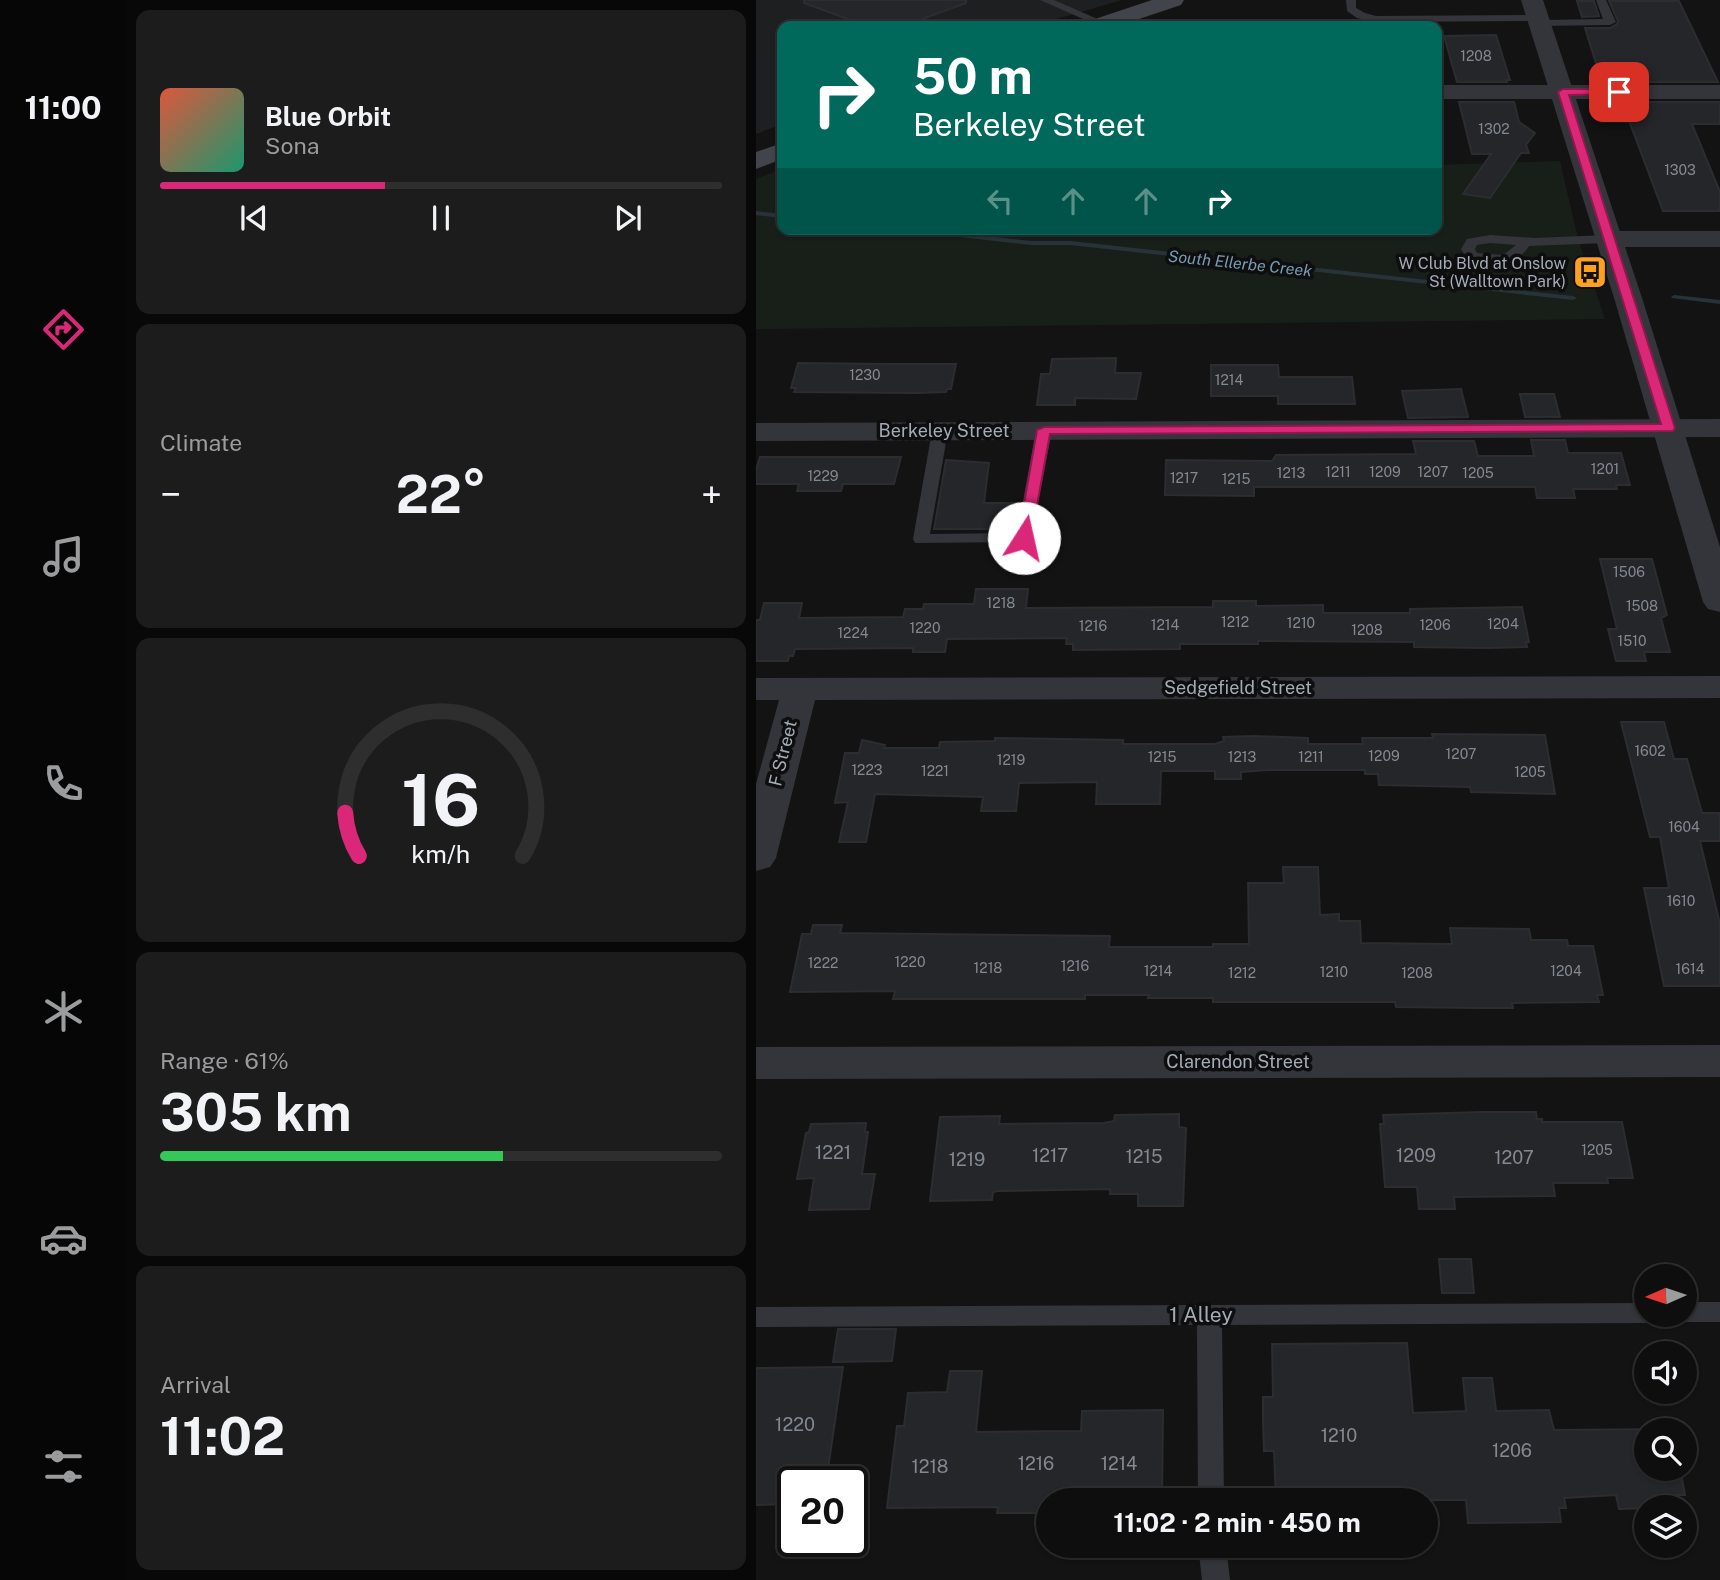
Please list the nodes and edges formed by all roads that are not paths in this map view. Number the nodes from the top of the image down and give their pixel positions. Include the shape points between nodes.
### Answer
1 (1045, 0) edge
2 (1173, 0) edge
3 (1351, 0) edge
4 (1601, 0) edge
5 (1537, 13) edge
6 (1091, 21) edge
7 (1112, 21) edge
8 (1442, 92) edge
9 (1563, 92) junction
10 (1720, 92) edge
11 (777, 152) edge
12 (756, 161) edge
13 (1607, 239) junction
14 (1720, 239) edge
15 (1525, 240) dead end
16 (1668, 428) junction
17 (1720, 428) edge
18 (1044, 430) junction
19 (940, 431) junction
20 (756, 432) edge
21 (921, 539) joint
22 (1715, 566) edge
23 (1720, 602) edge
24 (1720, 687) edge
25 (756, 689) edge
26 (800, 689) junction
27 (756, 858) edge
28 (1720, 1061) edge
29 (756, 1063) edge
30 (1698, 1312) edge
31 (1720, 1312) edge
32 (1634, 1313) edge
33 (1209, 1315) junction
34 (756, 1317) edge
35 (1211, 1488) edge
36 (1213, 1558) edge
37 (1216, 1580) edge

1 - 6 lane
2 - 7 main road
3 - 5 lane via 1355,14 1376,19
4 - 5 lane via 1610,22
5 - 9 street
8 - 9 street
9 - 10 street
9 - 13 street
11 - 12 main road
13 - 14 street
13 - 15 lane
13 - 16 street
16 - 17 street, Berkeley Street
16 - 18 street, Berkeley Street
16 - 22 street
18 - 19 street, Berkeley Street
18 - 21 lane via 1024,538
19 - 20 street, Berkeley Street
19 - 21 lane
22 - 23 street
24 - 26 street, Sedgefield Street
25 - 26 street, Sedgefield Street
26 - 27 street, F Street
28 - 29 street, Clarendon Street
30 - 31 lane
32 - 33 lane, 1 Alley
33 - 34 lane, 1 Alley
33 - 35 lane
36 - 37 lane

